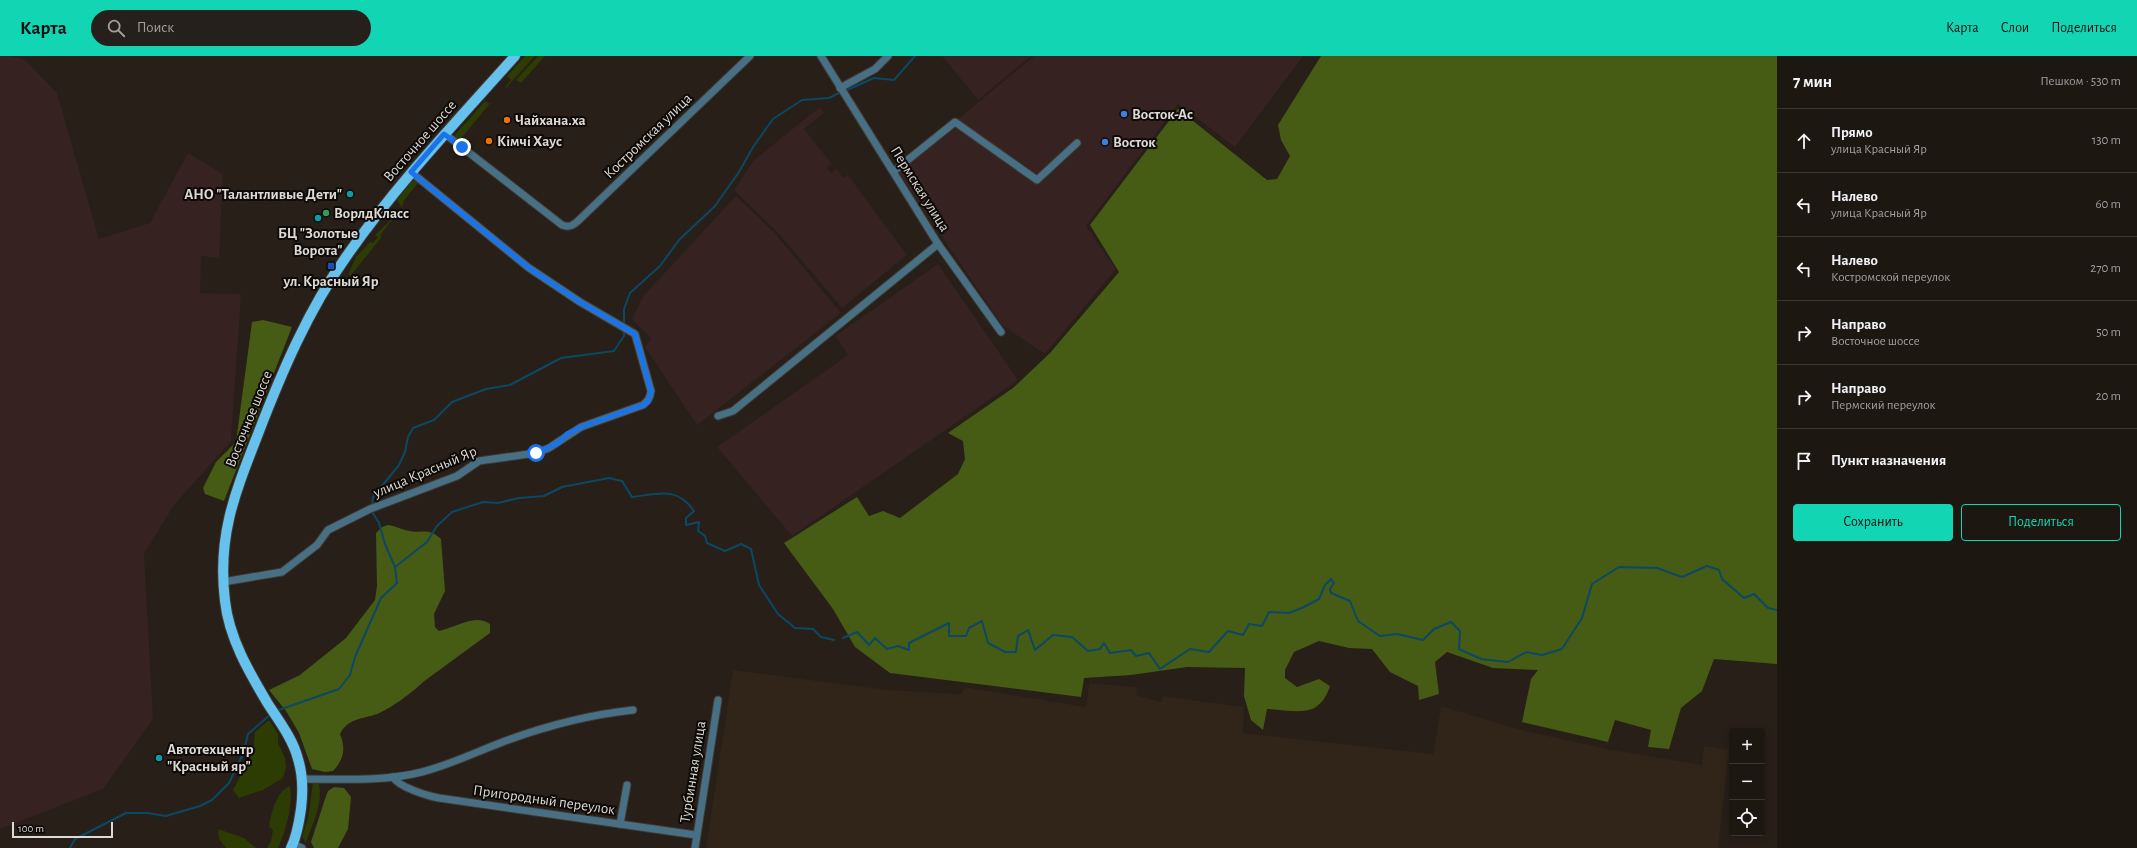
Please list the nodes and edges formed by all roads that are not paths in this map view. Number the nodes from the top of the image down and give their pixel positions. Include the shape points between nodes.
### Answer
1 (515, 56) edge
2 (750, 56) edge
3 (821, 56) edge
4 (888, 56) edge
5 (840, 88) junction
6 (444, 134) junction
7 (1077, 143) dead end
8 (411, 172) junction
9 (894, 172) junction
10 (938, 244) junction
11 (1001, 332) dead end
12 (718, 416) dead end
13 (223, 582) junction
14 (718, 700) dead end
15 (633, 710) dead end
16 (393, 777) junction
17 (301, 779) junction
18 (627, 785) dead end
19 (620, 824) junction
20 (696, 835) junction
21 (295, 847) edge
22 (695, 848) edge

1 - 6 main road, Восточное шоссе
2 - 6 street, Костромская улица via 577,222 567,227
3 - 5 street, Пермская улица
4 - 5 street via 875,69
5 - 9 street, Пермская улица
6 - 8 main road, Восточное шоссе
7 - 9 street via 1037,180 954,122
8 - 13 main road, Восточное шоссе via 337,270 313,310 274,393 227,520 222,557
8 - 13 street, улица Красный Яр via 529,268 635,334 651,391 648,402 581,427 549,448 536,453 479,461 457,476 370,509 328,530 317,545 282,572
9 - 10 street, Пермская улица
10 - 11 street, Пермская улица
10 - 12 street via 733,411
13 - 17 main road, Восточное шоссе via 227,615 236,643 282,725 298,760
14 - 20 street, Турбинная улица
15 - 16 street via 559,724 502,742 443,765
16 - 17 street via 354,781
16 - 19 street, Пригородный переулок via 397,783 426,795
17 - 21 main road, Восточное шоссе via 302,800
18 - 19 street
19 - 20 street, Пригородный переулок
20 - 22 street, Турбинная улица

